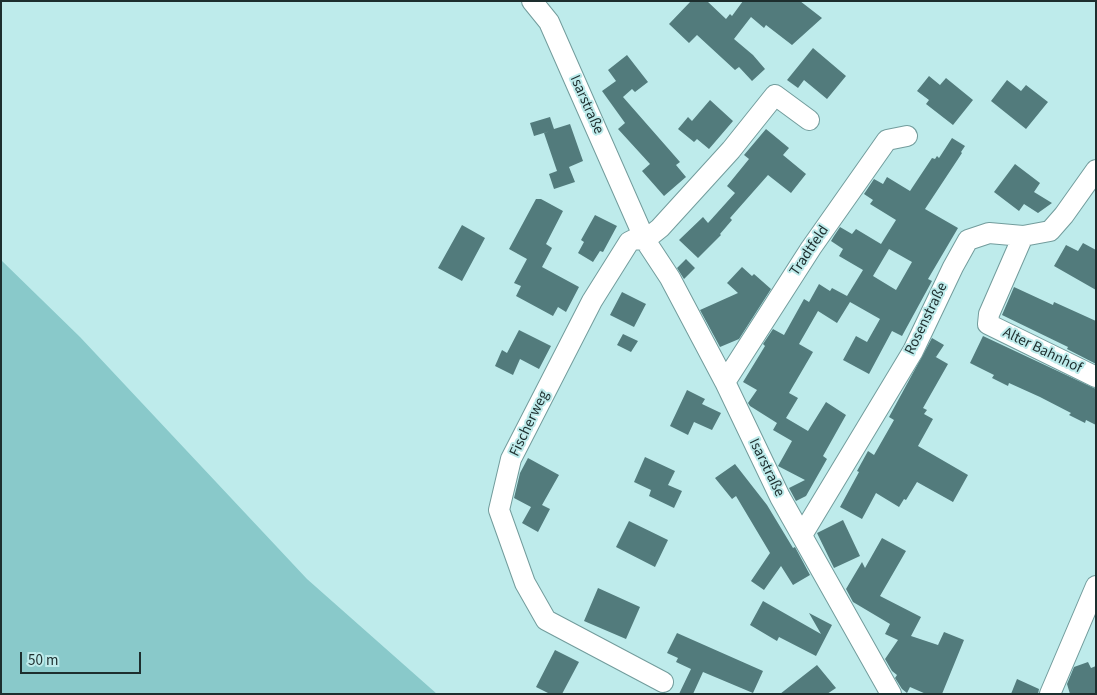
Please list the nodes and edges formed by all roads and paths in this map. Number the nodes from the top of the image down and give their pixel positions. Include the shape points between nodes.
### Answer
1 (532, 1) edge
2 (809, 120) dead end
3 (908, 136) dead end
4 (1096, 170) edge
5 (1023, 236) junction
6 (645, 240) junction
7 (1096, 377) edge
8 (725, 382) junction
9 (802, 535) junction
10 (1096, 586) edge
11 (663, 682) dead end
12 (891, 694) edge
13 (1050, 694) edge

1 - 6 street, Isarstraße via 549,22
2 - 6 street via 775,95 731,150 660,228
3 - 8 street, Tradtfeld via 887,140 811,248
4 - 5 street, Rosenstraße via 1050,231
5 - 7 street, Alter Bahnhof via 989,314 988,324
5 - 9 street, Rosenstraße via 989,233 968,240 913,351
6 - 8 street, Isarstraße via 670,278
6 - 11 street, Fischerweg via 629,242 592,301 512,459 499,510 525,583 546,620
8 - 9 street, Isarstraße via 780,497
9 - 12 street, Isarstraße
10 - 13 street

